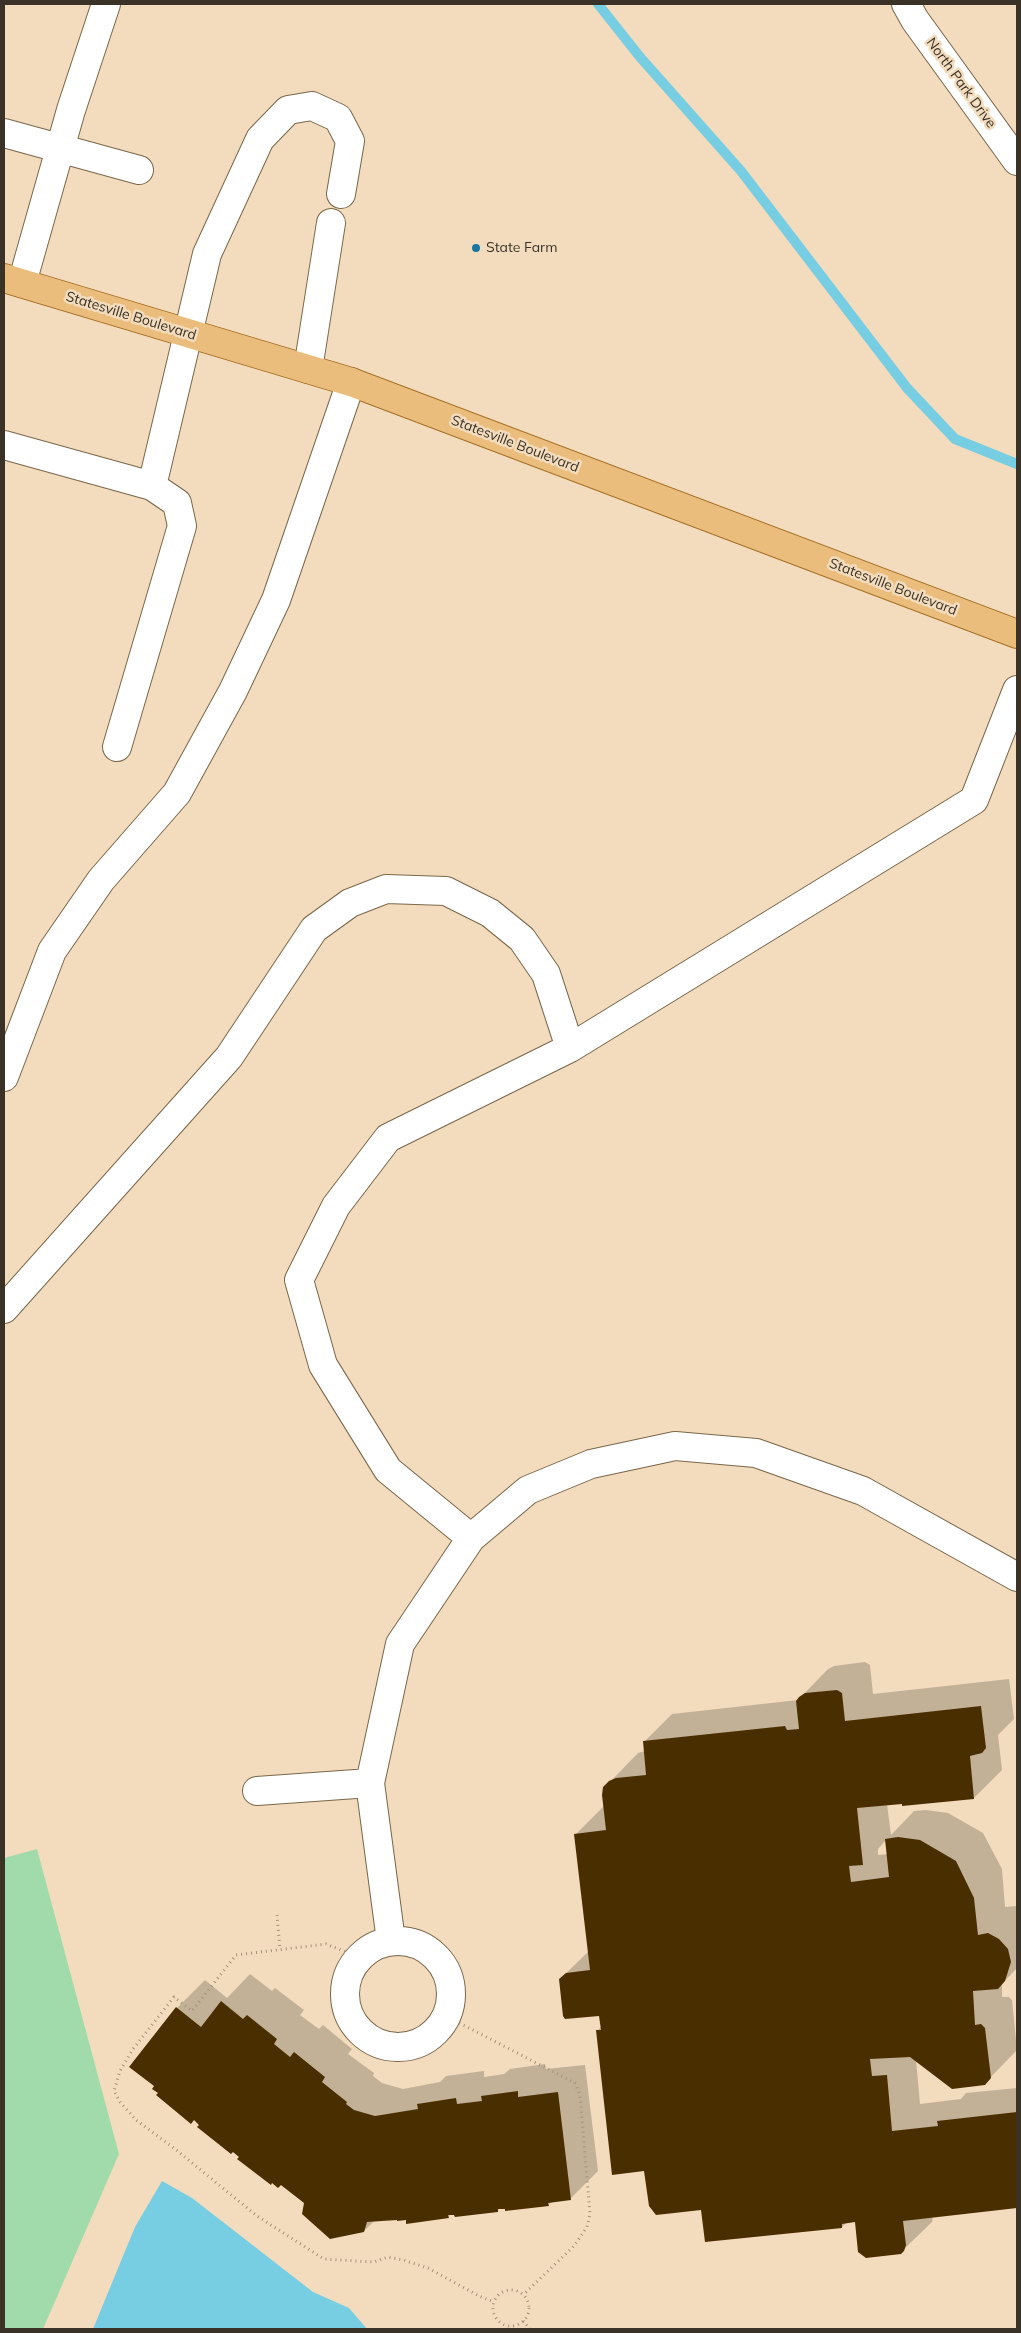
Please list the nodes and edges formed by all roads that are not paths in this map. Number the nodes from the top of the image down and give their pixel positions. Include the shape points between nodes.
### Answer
1 (106, 4) edge
2 (906, 4) edge
3 (4, 133) edge
4 (60, 148) junction
5 (1017, 161) edge
6 (139, 170) dead end
7 (341, 194) dead end
8 (331, 223) dead end
9 (13, 281) edge
10 (189, 334) junction
11 (308, 369) junction
12 (351, 382) junction
13 (4, 445) edge
14 (152, 486) junction
15 (1017, 634) edge
16 (1017, 690) edge
17 (117, 747) dead end
18 (570, 1048) junction
19 (4, 1077) edge
20 (4, 1309) edge
21 (471, 1538) junction
22 (1017, 1577) edge
23 (370, 1783) junction
24 (257, 1791) dead end
25 (391, 1941) junction

1 - 4 street
2 - 5 street, North Park Drive
3 - 4 street
4 - 6 street
4 - 9 street
7 - 10 street via 350,141 338,118 312,106 288,110 260,139 207,254
8 - 11 street
9 - 10 main road, Statesville Boulevard
10 - 11 main road, Statesville Boulevard
10 - 14 street
11 - 12 main road, Statesville Boulevard
12 - 15 main road, Statesville Boulevard
12 - 19 street via 276,600 233,691 176,793 101,880 52,951
13 - 14 street
14 - 17 street via 177,502 182,526
16 - 18 street via 974,800
18 - 20 street via 546,974 522,939 490,913 446,891 386,889 350,903 314,930 229,1057
18 - 21 street via 388,1138 336,1206 299,1280 323,1365 388,1470
21 - 22 street via 528,1490 591,1464 675,1446 756,1453 863,1491
21 - 23 street via 400,1644
23 - 24 street
23 - 25 street
25 - 25 street via 408,1941 424,1947 438,1958 451,1989 450,2007 432,2036 417,2044 400,2047 382,2045 366,2037 354,2023 345,1998 349,1972 359,1957

